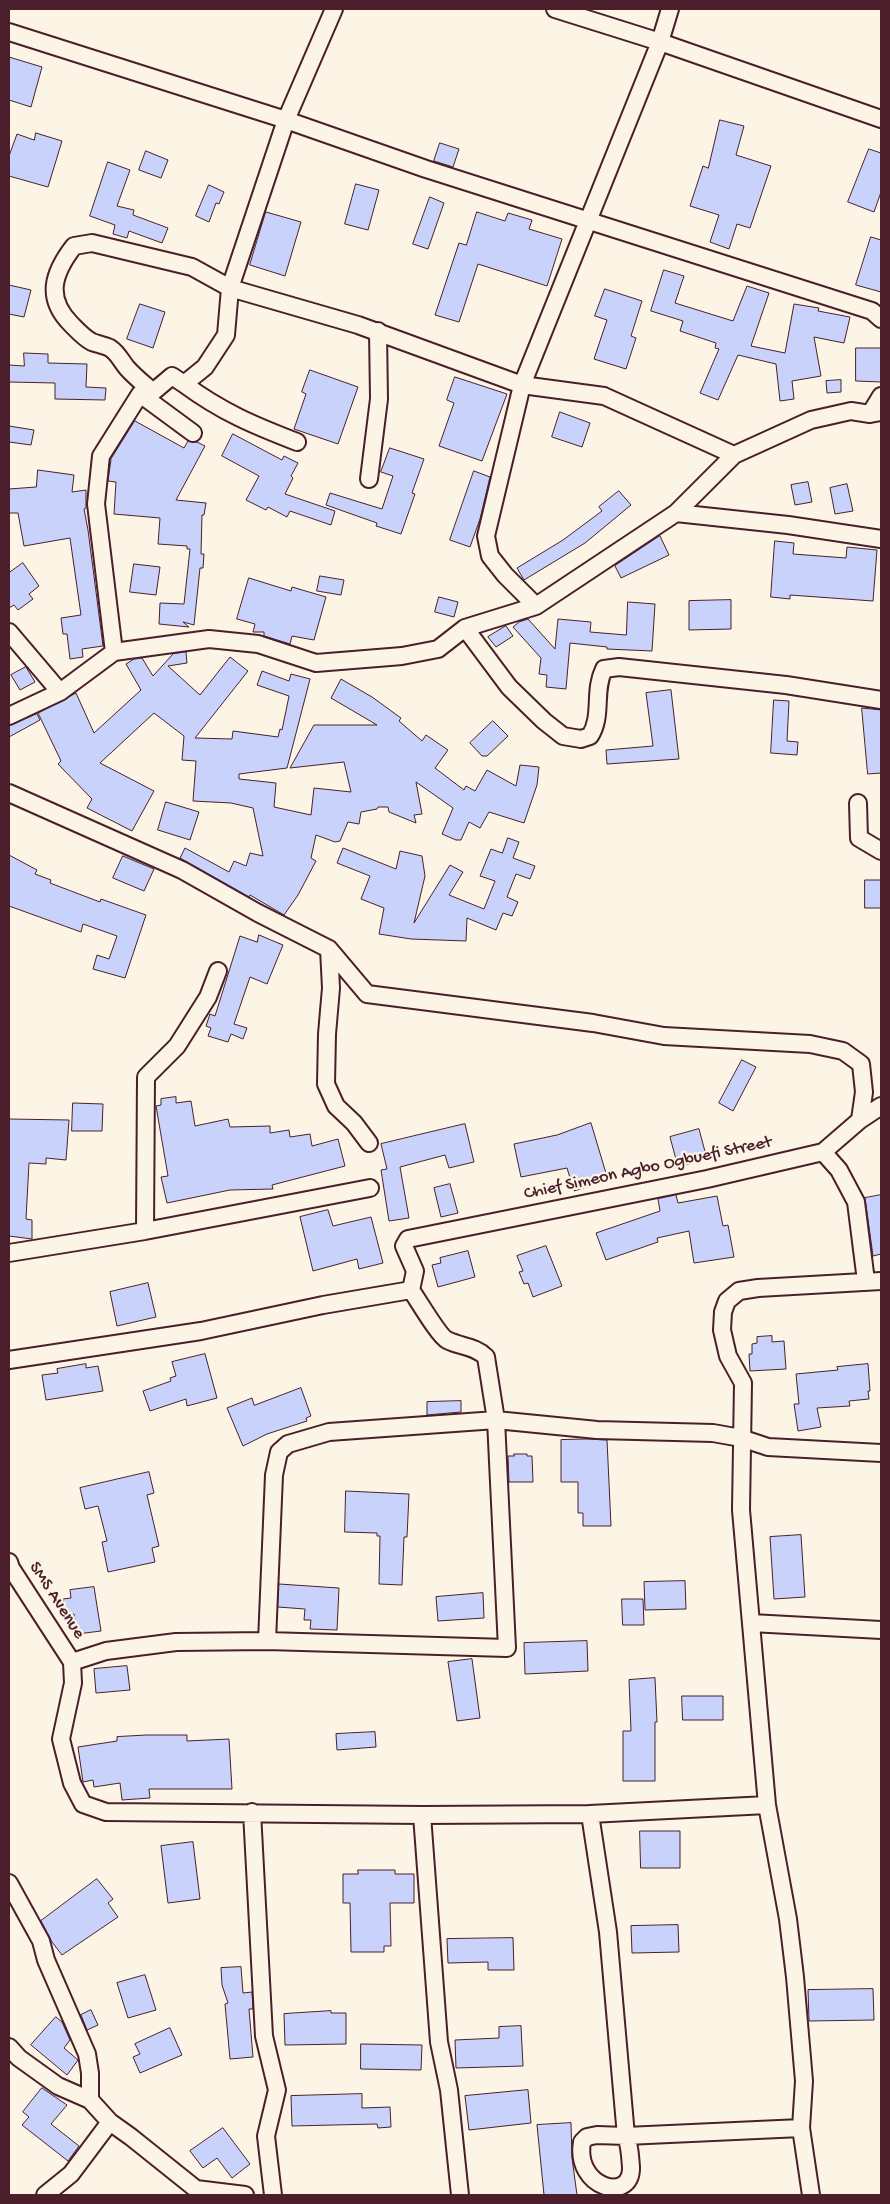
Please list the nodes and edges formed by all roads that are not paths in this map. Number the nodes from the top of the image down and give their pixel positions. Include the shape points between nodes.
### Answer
1 (334, 9) edge
2 (555, 9) edge
3 (670, 9) edge
4 (9, 32) edge
5 (660, 42) junction
6 (881, 119) edge
7 (286, 120) junction
8 (588, 221) junction
9 (230, 288) junction
10 (881, 319) edge
11 (378, 331) junction
12 (184, 384) junction
13 (522, 385) junction
14 (146, 393) junction
15 (881, 396) edge
16 (876, 413) edge
17 (193, 433) dead end
18 (297, 442) dead end
19 (734, 455) junction
20 (369, 479) dead end
21 (676, 513) junction
22 (881, 539) edge
23 (536, 606) junction
24 (465, 628) junction
25 (9, 632) edge
26 (114, 652) junction
27 (60, 692) junction
28 (881, 700) edge
29 (9, 716) edge
30 (9, 794) edge
31 (858, 803) dead end
32 (881, 851) edge
33 (330, 949) junction
34 (218, 972) dead end
35 (881, 1106) edge
36 (860, 1120) junction
37 (369, 1143) dead end
38 (823, 1152) junction
39 (370, 1188) dead end
40 (145, 1231) junction
41 (9, 1253) edge
42 (873, 1281) edge
43 (411, 1290) junction
44 (9, 1360) edge
45 (496, 1420) junction
46 (741, 1438) junction
47 (881, 1452) edge
48 (9, 1562) edge
49 (751, 1624) junction
50 (881, 1630) edge
51 (267, 1640) junction
52 (72, 1662) junction
53 (766, 1805) junction
54 (252, 1812) junction
55 (590, 1814) junction
56 (422, 1815) junction
57 (9, 1883) edge
58 (9, 2047) edge
59 (90, 2100) junction
60 (110, 2122) junction
61 (801, 2128) junction
62 (46, 2195) edge
63 (245, 2195) edge
64 (273, 2195) edge
65 (460, 2195) edge
66 (811, 2195) edge

1 - 7 street
2 - 5 street
3 - 5 street
4 - 7 street
5 - 6 street
5 - 8 street
7 - 8 street
7 - 9 street
8 - 10 street via 872,311
8 - 13 street
9 - 11 street
9 - 12 street via 226,335 205,367
9 - 14 street via 192,267 92,243 74,246 63,260 54,288 55,304 65,318 91,341 109,348
11 - 13 street
11 - 20 street via 379,399
12 - 14 street via 172,376
12 - 18 street via 213,405
13 - 19 street via 604,396
13 - 23 street via 486,536 490,556
14 - 17 street
14 - 26 street via 102,456 96,504
15 - 16 street
16 - 19 street via 851,411 811,420
19 - 21 street
21 - 22 street
21 - 23 street
23 - 24 street
24 - 26 street via 438,649 402,656 316,663 258,644 209,639
24 - 28 street via 508,687 563,736 581,739 590,736 595,729 599,680 604,669 786,685
25 - 27 street
26 - 27 street
27 - 29 street
30 - 33 street via 182,870
31 - 32 street via 859,838
33 - 36 street via 367,994 593,1023 664,1036 810,1044 843,1052 861,1064 864,1092
33 - 37 street via 326,1084 336,1106
34 - 40 street via 208,997 178,1046 146,1077
35 - 36 street, Chief Simeon Agbo Ogbuefi Street
36 - 38 street, Chief Simeon Agbo Ogbuefi Street
38 - 42 street via 839,1170 856,1202
38 - 43 street, Chief Simeon Agbo Ogbuefi Street via 707,1179 408,1239 404,1246 415,1271
39 - 40 street
40 - 41 street
42 - 46 street via 758,1288 740,1291 727,1301 722,1330 728,1356 743,1383
43 - 44 street via 201,1331
43 - 45 street via 446,1340 479,1350 486,1357
45 - 46 street via 598,1430 713,1432
45 - 51 street via 329,1432 288,1444 279,1452 274,1475
45 - 51 street via 507,1648
46 - 47 street via 768,1447
46 - 49 street via 741,1510
48 - 52 street, SMS Avenue
49 - 50 street
49 - 53 street
51 - 52 street via 176,1642 106,1651
52 - 54 street via 73,1683 61,1740 72,1783 83,1804 106,1812
53 - 55 street
53 - 61 street via 788,1919 795,1977 804,2081
54 - 56 street
54 - 64 street via 264,2036 277,2090 266,2136
55 - 56 street
55 - 61 street via 608,1932 626,2136
56 - 65 street via 439,2042 449,2090
57 - 59 street via 41,1941 86,2054
58 - 59 street via 58,2086
59 - 60 street
60 - 62 street via 71,2174
60 - 63 street via 196,2189
61 - 66 street

